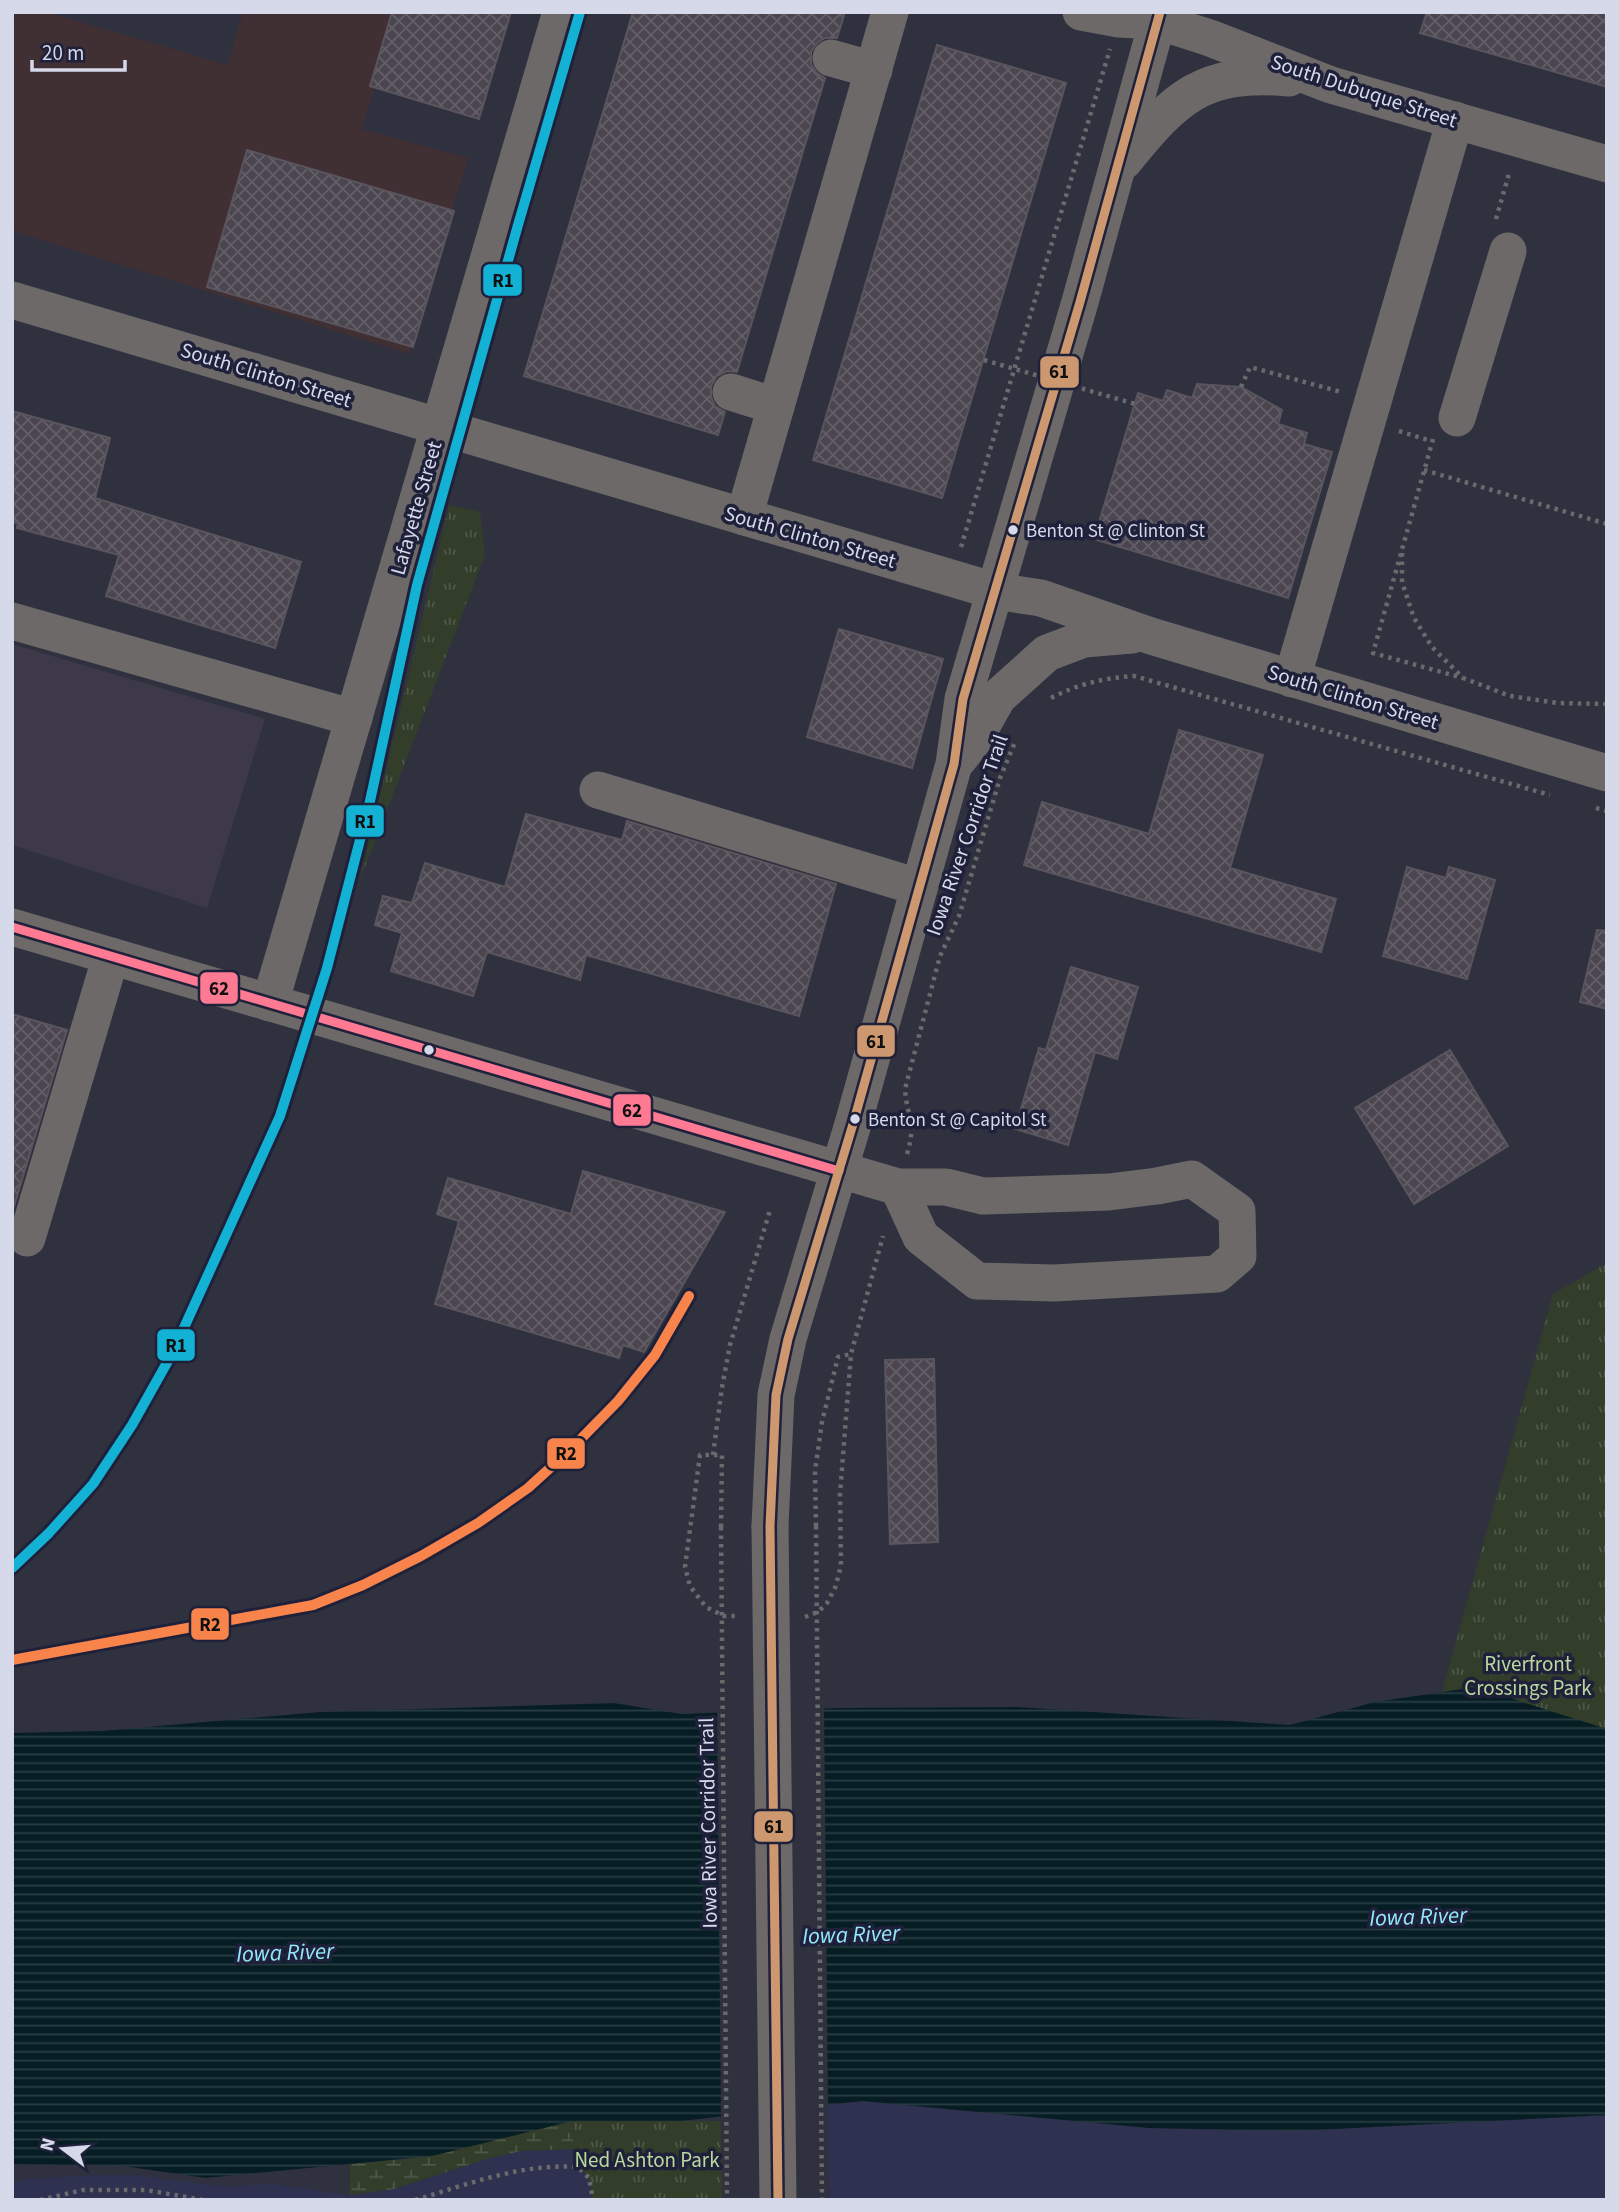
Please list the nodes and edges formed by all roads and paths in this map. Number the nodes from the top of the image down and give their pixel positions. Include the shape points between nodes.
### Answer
1 (561, 12) edge
2 (890, 12) edge
3 (1081, 12) edge
4 (1159, 17) edge
5 (1119, 19) junction
6 (831, 58) dead end
7 (874, 70) junction
8 (1331, 85) junction
9 (1455, 120) junction
10 (1607, 164) edge
11 (1116, 171) junction
12 (1508, 251) dead end
13 (12, 300) edge
14 (984, 360) dead end
15 (1241, 387) dead end
16 (731, 392) dead end
17 (1135, 404) dead end
18 (776, 406) junction
19 (1366, 422) junction
20 (440, 427) junction
21 (1444, 430) joint
22 (1424, 470) dead end
23 (744, 517) junction
24 (1607, 524) edge
25 (1402, 545) dead end
26 (952, 578) junction
27 (995, 591) junction
28 (12, 621) edge
29 (1150, 636) junction
30 (1373, 653) dead end
31 (1463, 678) junction
32 (1292, 679) junction
33 (1048, 699) dead end
34 (1607, 704) edge
35 (354, 718) junction
36 (1016, 740) dead end
37 (954, 764) junction
38 (1607, 773) edge
39 (598, 789) dead end
40 (1554, 796) dead end
41 (1594, 807) dead end
42 (1607, 811) edge
43 (918, 887) junction
44 (12, 928) edge
45 (111, 956) junction
46 (270, 1003) junction
47 (839, 1171) junction
48 (898, 1186) junction
49 (770, 1210) dead end
50 (27, 1238) dead end
51 (851, 1354) dead end
52 (40, 2200) edge
53 (202, 2200) edge
54 (415, 2200) edge
55 (593, 2200) edge
56 (727, 2200) edge
57 (778, 2200) edge
58 (822, 2200) edge

1 - 20 street, Lafayette Street
2 - 7 street
3 - 5 street, South Dubuque Street
4 - 5 street, South Dubuque Street
4 - 8 street, South Dubuque Street
4 - 11 street
5 - 26 path
6 - 7 street
7 - 18 street
8 - 9 street, South Dubuque Street
8 - 11 street via 1261,75 1220,80 1190,93 1158,120
9 - 10 street, South Dubuque Street
9 - 19 street
11 - 27 street
12 - 21 street
13 - 20 street, South Clinton Street
14 - 17 path, bridge
15 - 19 path via 1250,367 1349,395 1343,416
16 - 18 street
18 - 23 street
19 - 21 path
19 - 32 street
20 - 23 street, South Clinton Street
20 - 35 street, Lafayette Street
22 - 24 path
23 - 26 street, South Clinton Street
25 - 31 path via 1402,582 1413,618 1432,647
26 - 27 street, South Clinton Street
27 - 29 street, South Clinton Street via 1041,598
27 - 37 street via 962,699
28 - 35 street
29 - 32 street, South Clinton Street
29 - 37 street via 1084,639 1046,653 998,697
30 - 31 path
31 - 34 path via 1510,696
32 - 38 street, South Clinton Street
33 - 40 path via 1103,678 1134,676
35 - 46 street, Lafayette Street
36 - 48 path, Iowa River Corridor Trail via 1000,778 959,916 940,956 905,1089 913,1138
37 - 43 street
39 - 43 street
41 - 42 path
43 - 47 street
44 - 45 street
45 - 46 street
45 - 50 street
46 - 47 street
47 - 48 street
47 - 57 street, bridge via 788,1339 776,1395 770,1526
48 - 48 street via 946,1187 984,1196 1109,1192 1192,1179 1237,1211 1238,1256 1217,1274 1054,1283 977,1281 921,1237
49 - 56 path, Iowa River Corridor Trail, bridge via 730,1345 712,1455 722,1455
51 - 58 path, bridge via 838,1357 815,1471
52 - 53 path via 83,2190 146,2190
54 - 55 path via 520,2169 555,2165 578,2167 589,2178

